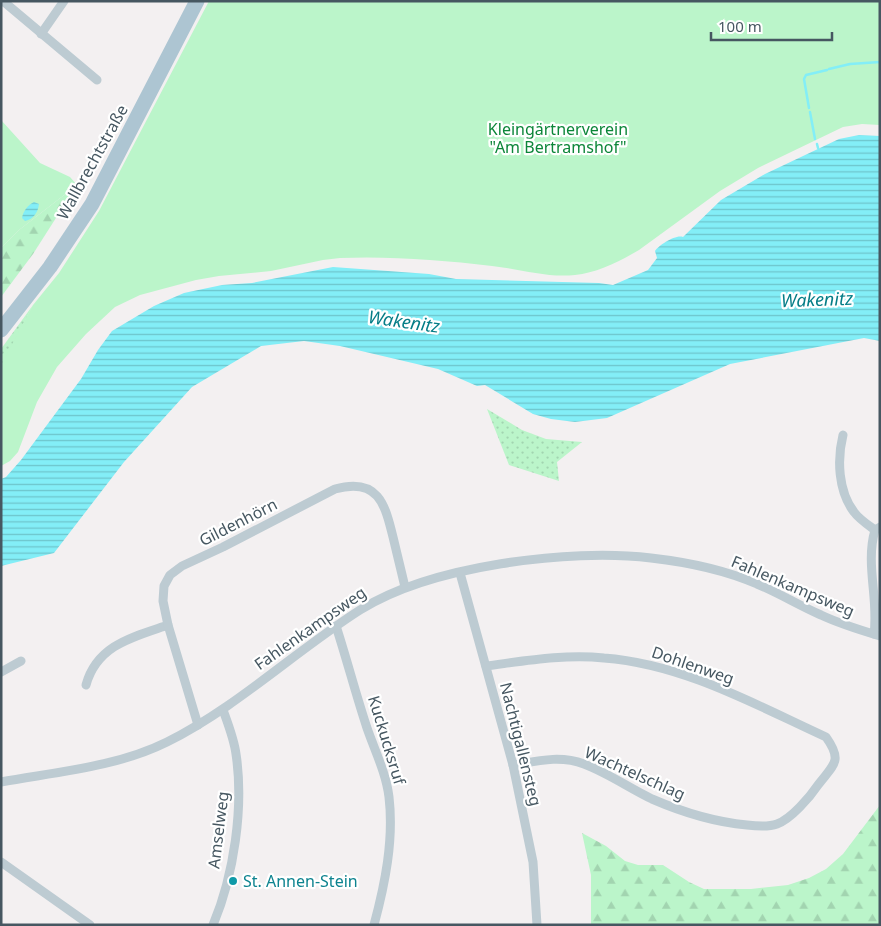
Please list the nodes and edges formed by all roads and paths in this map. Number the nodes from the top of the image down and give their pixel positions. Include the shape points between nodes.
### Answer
1 (3, 1) edge
2 (64, 1) edge
3 (186, 1) edge
4 (197, 1) edge
5 (41, 34) junction
6 (98, 80) dead end
7 (1, 315) edge
8 (1, 330) edge
9 (843, 435) dead end
10 (877, 529) edge
11 (460, 572) junction
12 (405, 587) junction
13 (168, 625) junction
14 (336, 626) junction
15 (877, 635) edge
16 (21, 661) dead end
17 (486, 666) junction
18 (1, 672) edge
19 (86, 685) dead end
20 (222, 710) junction
21 (198, 725) junction
22 (835, 762) joint
23 (513, 765) junction
24 (1, 782) edge
25 (1, 862) edge
26 (90, 925) edge
27 (214, 925) edge
28 (374, 925) edge
29 (537, 925) edge

1 - 5 street
2 - 5 street
3 - 7 main road, Wallbrechtstraße via 84,199 42,262
4 - 8 main road, Wallbrechtstraße via 92,204 50,267
5 - 6 street
9 - 10 street via 839,452 845,495 854,512
10 - 15 street via 871,543
11 - 12 street, Fahlenkampsweg
11 - 15 street, Fahlenkampsweg via 566,557 652,558 721,572 757,584 820,615
11 - 17 street, Nachtigallensteg
12 - 13 street, Gildenhörn via 380,499 369,490 345,486 182,566 170,575 164,586 163,600
12 - 14 street, Fahlenkampsweg via 382,597
13 - 19 street via 127,639 110,649 90,672
13 - 21 street, Gildenhörn
14 - 20 street, Fahlenkampsweg
14 - 28 street, Kuckucksruf via 389,796 388,854
16 - 18 street
17 - 22 street, Dohlenweg via 554,658 603,658 654,665 706,682 826,736 834,749
17 - 23 street, Nachtigallensteg
20 - 21 street, Fahlenkampsweg
20 - 27 street, Amselweg via 236,752 240,790 234,846
21 - 24 street, Fahlenkampsweg via 141,753 94,766
22 - 23 street, Wachtelschlag via 793,814 777,824 754,826 692,814 653,799 584,764 556,758
23 - 29 street, Nachtigallensteg via 533,862
25 - 26 street

